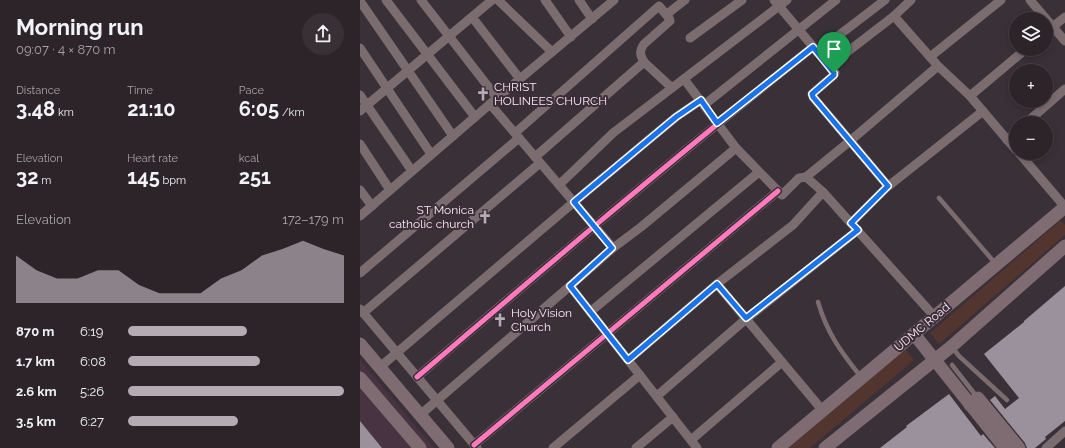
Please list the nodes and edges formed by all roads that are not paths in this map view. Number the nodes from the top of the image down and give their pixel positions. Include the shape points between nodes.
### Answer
1 (386, 0) edge
2 (421, 0) edge
3 (493, 0) edge
4 (545, 0) edge
5 (579, 0) edge
6 (614, 0) edge
7 (685, 0) edge
8 (742, 0) edge
9 (836, 0) edge
10 (885, 0) edge
11 (911, 0) edge
12 (1001, 0) edge
13 (1030, 0) edge
14 (360, 1) edge
15 (780, 2) edge
16 (657, 3) edge
17 (1038, 12) edge
18 (667, 14) junction
19 (894, 16) junction
20 (472, 17) junction
21 (1065, 17) edge
22 (592, 19) junction
23 (1053, 27) edge
24 (799, 29) junction
25 (1053, 33) edge
26 (449, 36) junction
27 (571, 37) junction
28 (690, 38) dead end
29 (1065, 41) edge
30 (360, 48) edge
31 (815, 49) junction
32 (552, 52) junction
33 (427, 54) junction
34 (1018, 56) edge
35 (930, 57) junction
36 (644, 62) junction
37 (830, 66) junction
38 (938, 66) junction
39 (408, 71) junction
40 (520, 79) junction
41 (684, 79) junction
42 (387, 88) junction
43 (672, 88) junction
44 (1065, 89) edge
45 (360, 96) edge
46 (970, 96) junction
47 (494, 101) junction
48 (702, 103) junction
49 (363, 108) edge
50 (983, 111) junction
51 (1034, 116) edge
52 (475, 117) junction
53 (717, 123) junction
54 (453, 136) junction
55 (517, 136) junction
56 (1007, 140) edge
57 (850, 141) junction
58 (360, 144) edge
59 (736, 148) junction
60 (432, 154) junction
61 (537, 160) junction
62 (1025, 160) edge
63 (412, 171) junction
64 (759, 172) junction
65 (806, 177) junction
66 (559, 185) junction
67 (888, 186) junction
68 (360, 190) edge
69 (390, 190) junction
70 (778, 191) junction
71 (823, 192) junction
72 (938, 198) dead end
73 (574, 202) junction
74 (372, 206) junction
75 (1065, 207) edge
76 (360, 216) edge
77 (851, 223) junction
78 (593, 226) junction
79 (858, 230) junction
80 (1065, 246) edge
81 (612, 248) junction
82 (996, 265) junction
83 (360, 273) edge
84 (717, 284) junction
85 (570, 286) junction
86 (818, 302) dead end
87 (362, 311) edge
88 (590, 312) junction
89 (934, 316) junction
90 (746, 318) junction
91 (607, 333) junction
92 (914, 334) junction
93 (360, 344) edge
94 (952, 346) junction
95 (397, 352) junction
96 (628, 360) junction
97 (934, 360) junction
98 (782, 362) junction
99 (952, 365) dead end
100 (380, 367) junction
101 (640, 375) junction
102 (417, 377) junction
103 (360, 378) edge
104 (862, 379) junction
105 (657, 396) junction
106 (1007, 400) dead end
107 (437, 401) junction
108 (974, 402) junction
109 (822, 410) junction
110 (420, 415) junction
111 (673, 417) junction
112 (1065, 432) edge
113 (691, 440) junction
114 (476, 446) edge
115 (420, 448) edge
116 (448, 448) edge
117 (553, 448) edge
118 (636, 448) edge
119 (697, 448) edge
120 (778, 448) edge
121 (825, 448) edge
122 (1006, 448) edge
123 (1019, 448) edge
124 (1046, 448) edge

1 - 33 street
2 - 26 street
3 - 20 street
3 - 32 street
4 - 27 street
5 - 22 street
6 - 22 street
7 - 18 street
8 - 28 street
9 - 24 street
10 - 31 street
11 - 19 street
12 - 35 street
13 - 17 street
14 - 39 street
15 - 24 street
15 - 41 street
16 - 18 street
16 - 55 street
18 - 36 street via 670,21 641,48 640,53
19 - 35 street
19 - 37 street
20 - 26 street
20 - 40 street
21 - 23 street
22 - 27 street
24 - 31 street
24 - 48 street
25 - 29 street
26 - 33 street
26 - 47 street
27 - 32 street
30 - 42 street
31 - 37 street
31 - 53 street
32 - 40 street
33 - 39 street
33 - 52 street
34 - 46 street
35 - 38 street
36 - 43 street
36 - 61 street
37 - 57 street via 834,75 812,94
38 - 46 street
38 - 57 street
39 - 42 street
39 - 54 street
40 - 47 street
41 - 43 street
41 - 48 street
42 - 49 street
42 - 60 street
43 - 66 street via 613,133
44 - 51 street
45 - 49 street
46 - 50 street
47 - 52 street
47 - 55 street
48 - 53 street
48 - 73 street via 676,117
49 - 63 street
50 - 56 street
50 - 67 street
52 - 54 street
53 - 59 street
53 - 78 street
54 - 60 street
55 - 61 street
55 - 83 street
57 - 65 street
57 - 67 street
58 - 69 street
59 - 64 street
59 - 81 street
60 - 63 street
61 - 66 street
61 - 87 street
62 - 75 street
63 - 69 street
64 - 70 street
64 - 88 street
65 - 70 street via 799,178 782,195
65 - 71 street
66 - 73 street
67 - 77 street
68 - 74 street
69 - 74 street
70 - 91 street
71 - 77 street
71 - 84 street via 793,225
72 - 82 lane
73 - 78 street
73 - 95 street
74 - 76 street
75 - 82 main road, UDMC Road
77 - 79 street
78 - 81 street
78 - 102 street
79 - 89 street
79 - 90 street
80 - 94 main road
81 - 85 street
82 - 89 main road, UDMC Road
84 - 90 street
84 - 96 street
85 - 88 street
85 - 107 street
86 - 104 lane via 829,332
87 - 95 street
88 - 91 street
89 - 92 main road, UDMC Road
90 - 98 street
90 - 105 street
91 - 96 street
91 - 114 street
92 - 97 main road
92 - 104 main road, UDMC Road
93 - 100 main road
94 - 97 main road
94 - 106 lane via 959,356
95 - 100 street
95 - 102 street
96 - 101 street
97 - 108 main road
97 - 121 main road
98 - 109 street
98 - 113 street
99 - 108 lane
100 - 110 main road
101 - 105 street
101 - 117 street
102 - 107 street
103 - 115 main road
104 - 109 main road, UDMC Road
105 - 111 street
107 - 110 street
107 - 114 street
108 - 122 main road
108 - 123 main road
109 - 120 main road, UDMC Road
110 - 116 main road
111 - 113 street
111 - 118 street
112 - 124 street
113 - 119 street

